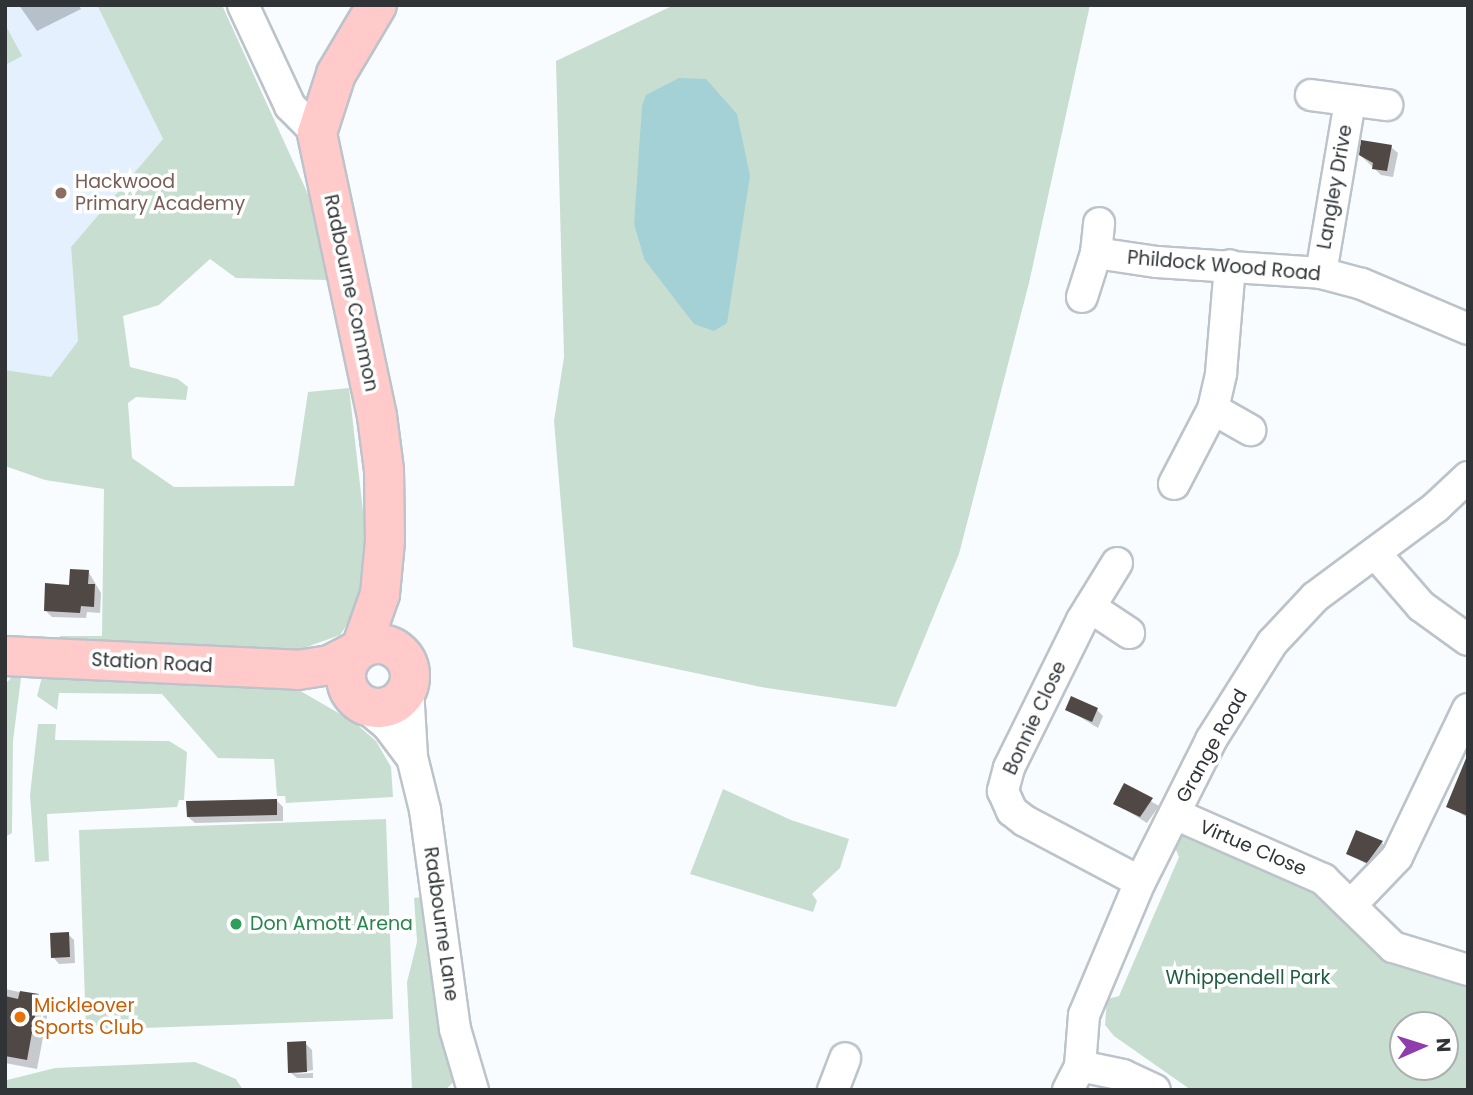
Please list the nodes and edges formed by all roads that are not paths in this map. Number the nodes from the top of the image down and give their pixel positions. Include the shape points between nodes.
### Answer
1 (243, 5) edge
2 (377, 5) edge
3 (1311, 95) dead end
4 (1350, 101) junction
5 (1387, 105) dead end
6 (317, 133) junction
7 (1099, 223) dead end
8 (1096, 253) junction
9 (1230, 265) junction
10 (1321, 273) junction
11 (1082, 297) dead end
12 (1468, 328) edge
13 (1213, 409) junction
14 (1250, 430) dead end
15 (1468, 477) edge
16 (1174, 484) dead end
17 (1375, 553) junction
18 (1117, 563) dead end
19 (380, 594) junction
20 (1090, 607) junction
21 (1129, 633) dead end
22 (1468, 640) edge
23 (359, 649) junction
24 (5, 656) edge
25 (298, 670) junction
26 (406, 672) junction
27 (358, 701) junction
28 (1468, 709) edge
29 (412, 757) junction
30 (1175, 814) junction
31 (1140, 882) junction
32 (1352, 904) junction
33 (1468, 970) edge
34 (845, 1058) dead end
35 (1074, 1078) edge
36 (472, 1090) edge
37 (833, 1090) edge
38 (1155, 1090) edge

1 - 6 street via 290,106
2 - 6 main road, Radbourne Common via 336,74
3 - 4 street, Langley Drive
4 - 5 street, Langley Drive
4 - 10 street, Langley Drive
6 - 19 main road, Radbourne Common via 377,416 385,507
7 - 8 street
8 - 9 street, Phildock Wood Road via 1157,262
8 - 11 street
9 - 10 street, Phildock Wood Road
9 - 13 street via 1223,361
10 - 12 street, Phildock Wood Road via 1362,284
13 - 14 street
13 - 16 street
15 - 17 street, Grange Road
17 - 22 street via 1421,606
17 - 30 street, Grange Road via 1315,597 1279,633 1211,740
18 - 20 street, Bonnie Close
19 - 23 main road, Radbourne Common
19 - 26 main road, Radbourne Common
20 - 21 street
20 - 31 street, Bonnie Close via 1009,768 1003,799 1026,821
23 - 25 main road, Station Road via 330,665
23 - 26 main road via 388,644
23 - 27 main road via 350,658 345,679
24 - 25 main road, Station Road
25 - 27 main road, Station Road via 329,681
26 - 27 main road via 402,698 383,708
26 - 29 street, Radbourne Lane
27 - 29 street, Radbourne Lane via 388,726
28 - 32 street via 1397,858
29 - 36 street, Radbourne Lane via 425,810 455,1029
30 - 31 street, Grange Road
30 - 32 street, Virtue Close via 1298,865
31 - 35 street, Grange Road via 1084,1015
32 - 33 street, Virtue Close via 1393,947
34 - 37 street
35 - 38 street via 1123,1075

